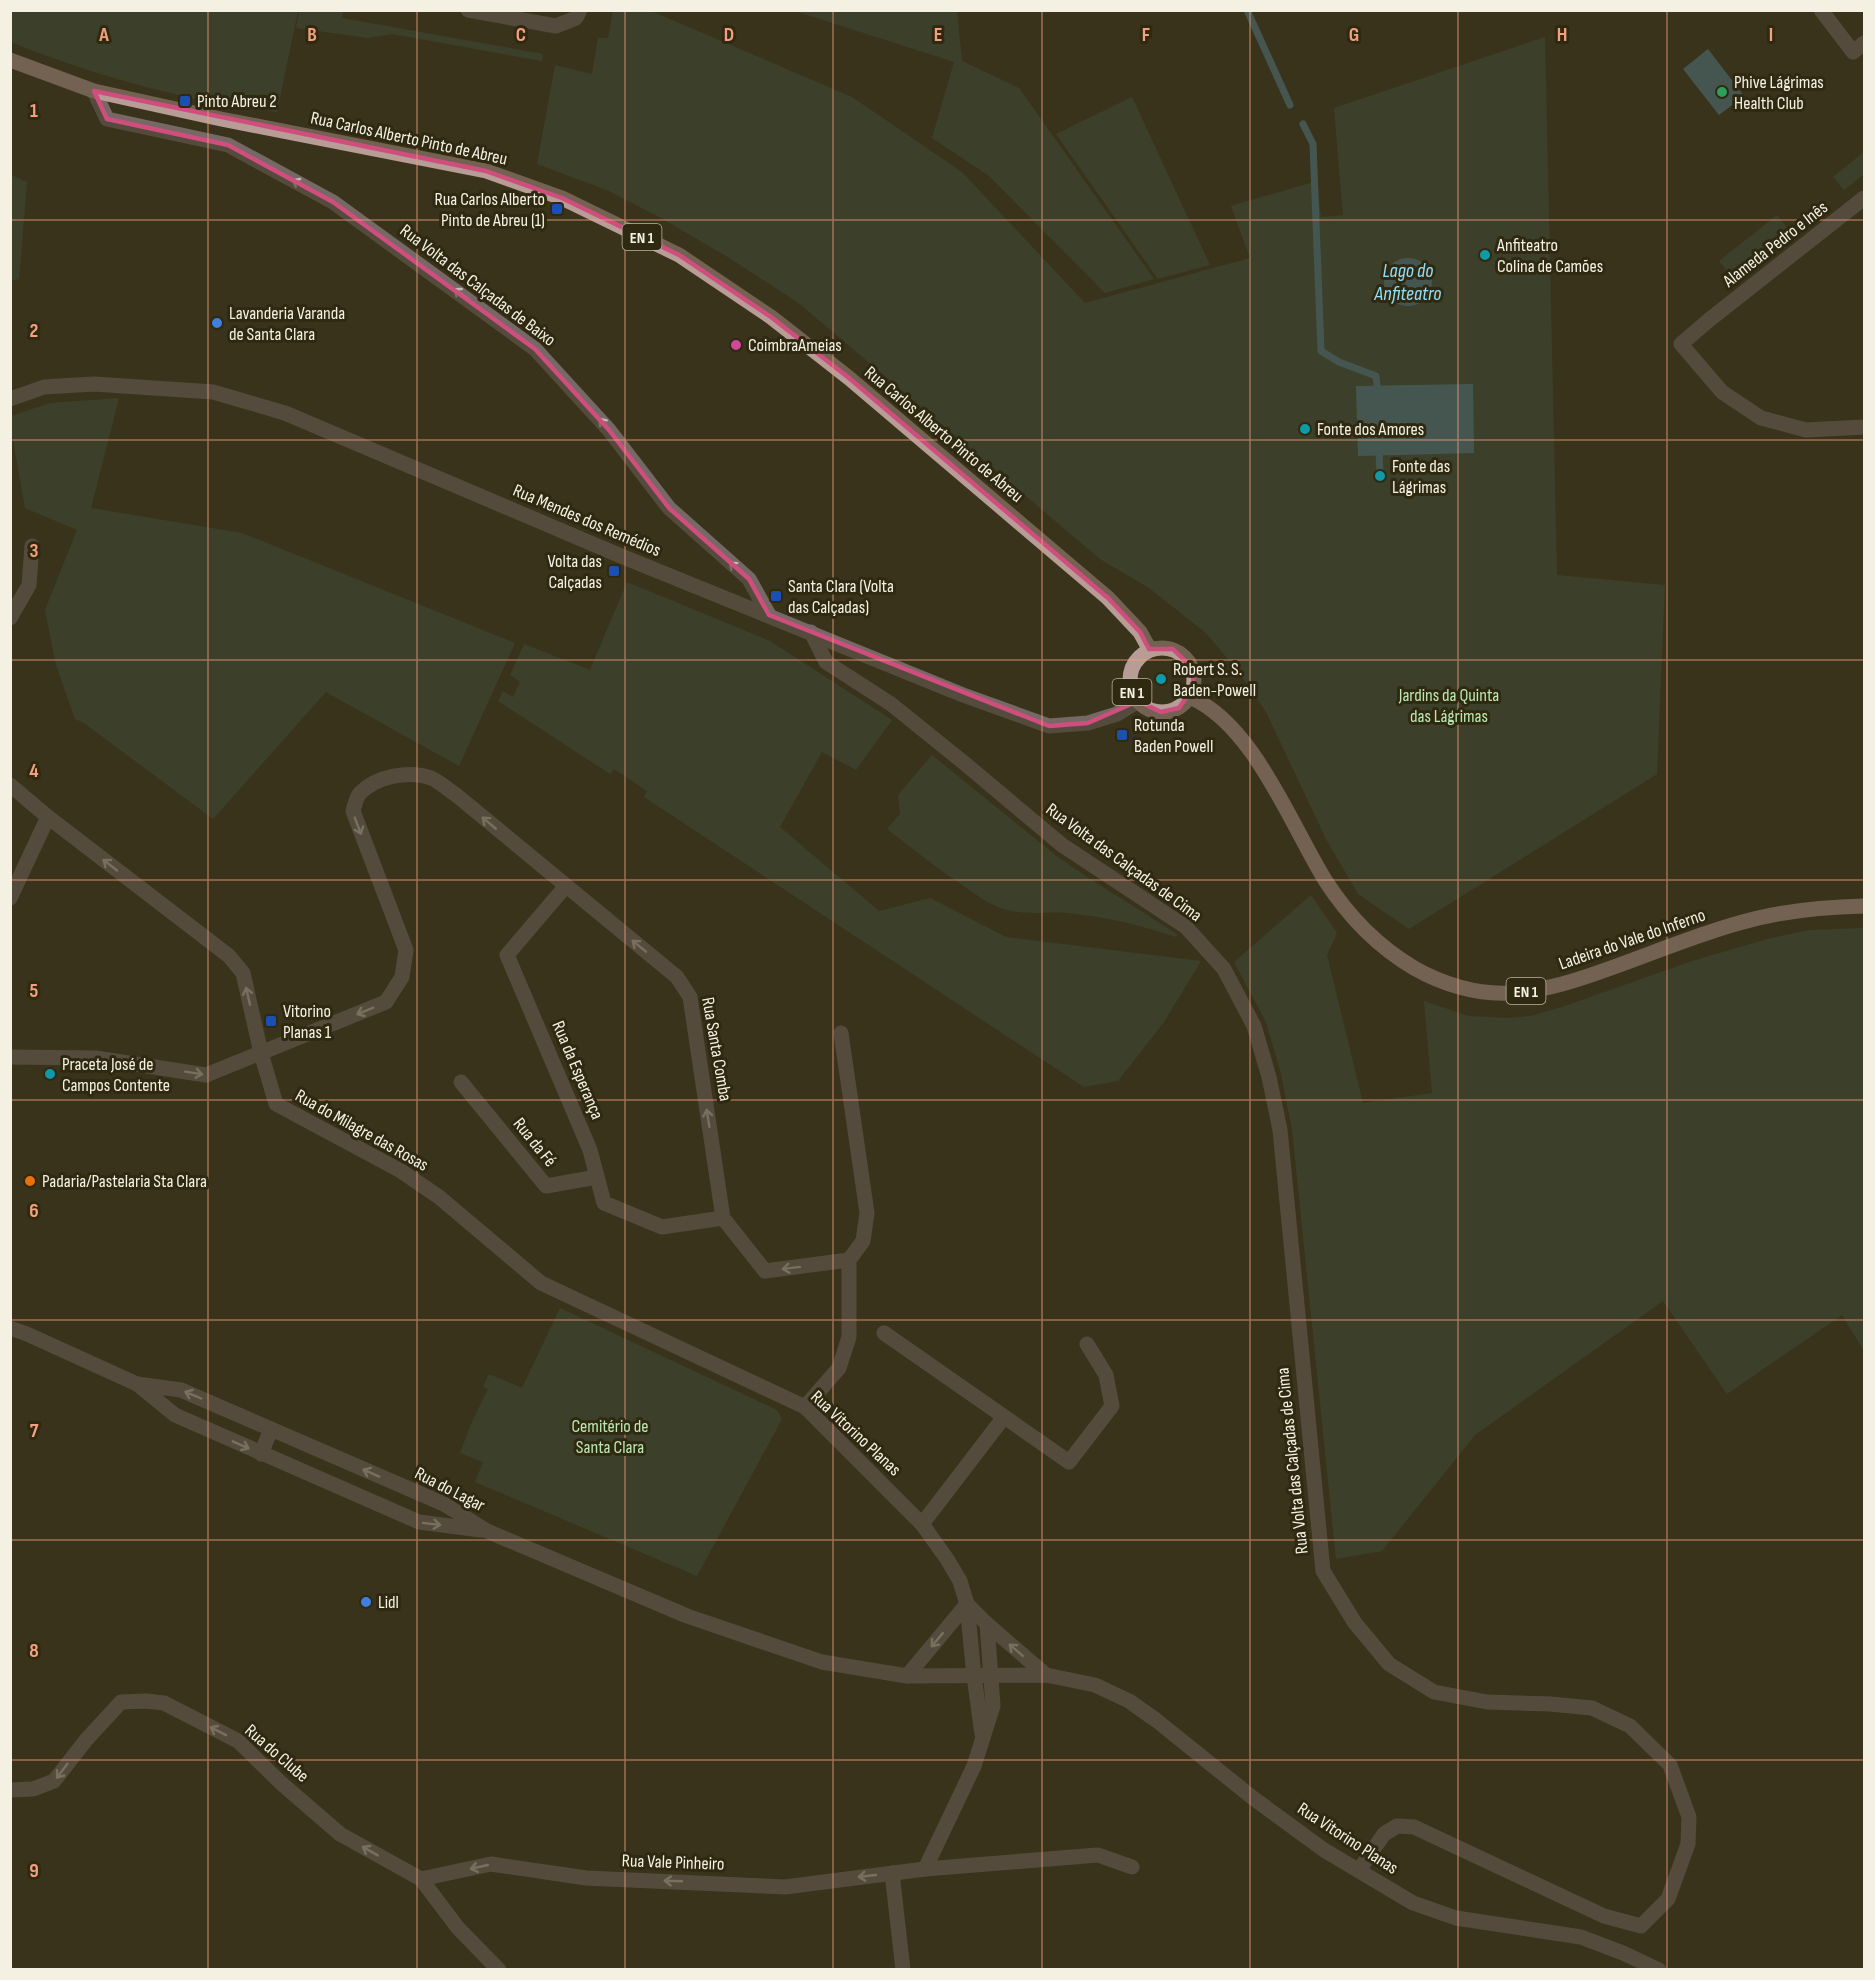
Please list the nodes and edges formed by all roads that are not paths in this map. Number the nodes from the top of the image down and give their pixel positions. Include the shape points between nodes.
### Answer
1 (468, 10) edge
2 (580, 10) edge
3 (1821, 10) edge
4 (1864, 43) edge
5 (10, 60) edge
6 (94, 91) junction
7 (1864, 198) edge
8 (10, 399) edge
9 (1864, 427) edge
10 (32, 546) dead end
11 (769, 615) junction
12 (10, 618) edge
13 (811, 632) junction
14 (1149, 650) junction
15 (1190, 697) junction
16 (1137, 701) junction
17 (10, 785) edge
18 (48, 817) junction
19 (565, 886) junction
20 (10, 898) edge
21 (1864, 906) edge
22 (841, 1033) dead end
23 (261, 1053) junction
24 (10, 1057) edge
25 (461, 1082) dead end
26 (597, 1177) junction
27 (723, 1218) junction
28 (849, 1260) junction
29 (541, 1282) joint
30 (10, 1328) edge
31 (884, 1333) dead end
32 (1087, 1344) dead end
33 (137, 1384) junction
34 (805, 1407) junction
35 (1004, 1417) junction
36 (272, 1429) junction
37 (261, 1454) junction
38 (922, 1524) junction
39 (487, 1530) junction
40 (967, 1604) junction
41 (987, 1624) junction
42 (1046, 1675) junction
43 (907, 1676) junction
44 (974, 1676) junction
45 (991, 1676) junction
46 (982, 1737) junction
47 (10, 1790) edge
48 (1132, 1867) dead end
49 (925, 1869) junction
50 (1359, 1870) junction
51 (892, 1873) junction
52 (421, 1880) junction
53 (499, 1970) edge
54 (903, 1970) edge
55 (1659, 1970) edge

1 - 2 street via 556,26 576,18
3 - 4 street via 1853,52
5 - 6 main road, Rua Carlos Alberto Pinto de Abreu / EN 1
11 -> 6 street, Rua Volta das Calçadas de Baixo via 749,579 669,508 609,430 535,349 333,202 228,146 107,118
6 - 14 main road, Rua Carlos Alberto Pinto de Abreu / EN 1 via 486,171 562,198 679,255 771,317 849,378 1108,598 1140,632
7 - 9 street, Alameda Pedro e Inês via 1681,344 1722,392 1761,418 1806,429
8 - 11 street, Rua Mendes dos Remédios via 44,387 94,384 213,392 285,413
10 - 12 street via 29,585
11 - 13 street, Rua Mendes dos Remédios
13 - 16 street, Rua Mendes dos Remédios via 1049,726 1088,723 1117,714
13 - 50 street, Rua Volta das Calçadas de Cima via 826,662 891,704 1062,846 1186,927 1224,969 1254,1026 1280,1130 1323,1571 1355,1623 1389,1664 1434,1692 1486,1702 1592,1708 1630,1726 1670,1766 1689,1817 1688,1844 1668,1899 1641,1926 1604,1916 1414,1827 1397,1826 1384,1834
14 - 15 main road via 1173,650 1188,660 1194,677
14 - 16 main road, EN 1 via 1131,671 1132,692
15 - 16 main road, EN 1 via 1179,708 1161,712
15 - 21 main road, Ladeira do Vale do Inferno / EN 1 via 1213,709 1245,744 1326,881 1357,924 1392,955 1430,977 1468,989 1509,993 1563,985 1740,922 1813,908
17 - 18 street, Rua do Milagre das Rosas
18 - 20 street
23 -> 18 street, Rua do Milagre das Rosas via 243,973 229,956
19 -> 23 street, Rua Santa Comba via 434,779 418,774 400,775 376,783 359,794 353,811 406,950 402,977 386,1002
19 - 26 street, Rua da Esperança via 507,955 590,1150
27 -> 19 street, Rua Santa Comba via 690,997 677,977
22 - 28 street via 867,1213 863,1241
24 -> 23 street via 96,1058 206,1075
23 - 29 street, Rua do Milagre das Rosas via 276,1104 401,1171 439,1197
25 - 26 street, Rua da Fé via 546,1186
26 - 27 street, Rua da Esperança via 604,1203 662,1227
28 -> 27 street, Rua Santa Comba via 765,1271
28 - 34 street via 849,1337 839,1368
29 - 34 street, Rua Vitorino Planas
30 - 33 street, Rua do Lagar
31 - 35 street
32 - 35 street via 1106,1375 1112,1406 1069,1462
36 -> 33 street, Rua do Lagar via 181,1390
33 -> 37 street, Rua do Lagar via 175,1415
34 - 38 street, Rua Vitorino Planas
35 - 38 street
36 - 37 street
39 -> 36 street, Rua do Lagar via 444,1504
37 -> 39 street, Rua do Lagar via 419,1522
38 - 40 street, Rua Vitorino Planas via 960,1581
39 - 43 street, Rua Vitorino Planas via 687,1616 822,1662
40 - 41 street, Rua Vitorino Planas
40 -> 43 street
40 - 44 street
42 -> 41 street, Rua Vitorino Planas
41 - 45 street
42 - 45 street, Rua Vitorino Planas
42 - 50 street, Rua Vitorino Planas via 1095,1685 1129,1701 1306,1837
43 - 44 street, Rua Vitorino Planas
44 - 45 street, Rua Vitorino Planas
44 - 46 street
45 - 46 street via 993,1706
46 - 49 street via 974,1766
52 -> 47 street, Rua do Clube via 340,1834 238,1742 164,1703 121,1702 54,1781 33,1789
48 - 49 street, Rua Vale Pinheiro via 1098,1855
49 - 51 street, Rua Vale Pinheiro
50 - 55 street, Rua Vitorino Planas via 1413,1903 1456,1918 1581,1937
51 -> 52 street, Rua Vale Pinheiro via 785,1887 586,1878 491,1864
51 - 54 street
52 - 53 street, Rua do Clube via 458,1928

